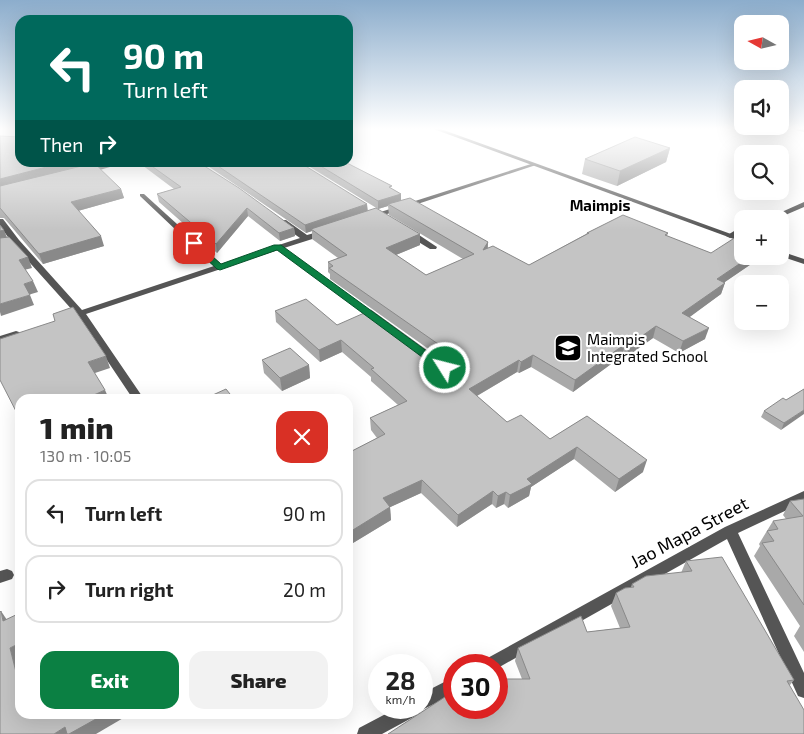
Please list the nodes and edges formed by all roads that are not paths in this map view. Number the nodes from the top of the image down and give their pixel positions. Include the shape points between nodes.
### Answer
1 (526, 162) edge
2 (533, 165) junction
3 (104, 167) edge
4 (77, 174) edge
5 (142, 195) dead end
6 (804, 204) edge
7 (371, 208) edge
8 (789, 210) edge
9 (379, 213) junction
10 (275, 216) edge
11 (387, 218) edge
12 (361, 220) edge
13 (0, 221) edge
14 (402, 228) edge
15 (334, 229) edge
16 (734, 234) edge
17 (730, 236) junction
18 (734, 237) edge
19 (306, 238) junction
20 (278, 247) junction
21 (433, 247) dead end
22 (789, 256) edge
23 (804, 262) edge
24 (220, 267) junction
25 (80, 314) junction
26 (53, 322) edge
27 (381, 322) edge
28 (27, 331) edge
29 (0, 339) edge
30 (136, 394) edge
31 (804, 496) edge
32 (730, 531) junction
33 (508, 654) edge
34 (804, 690) edge
35 (393, 719) edge
36 (365, 734) edge

1 - 2 street
2 - 9 street
2 - 17 street
3 - 4 street
5 - 24 street
6 - 8 street
7 - 9 street
9 - 11 street
9 - 12 street
10 - 19 street
13 - 25 street via 12,243
14 - 21 street
15 - 19 street
16 - 17 street
17 - 18 street
19 - 20 street
20 - 24 street
20 - 27 street
22 - 23 street
24 - 25 street
25 - 26 street
25 - 30 street
28 - 29 street
31 - 32 street, Jao Mapa Street
32 - 33 street, Jao Mapa Street
32 - 34 street
35 - 36 street

